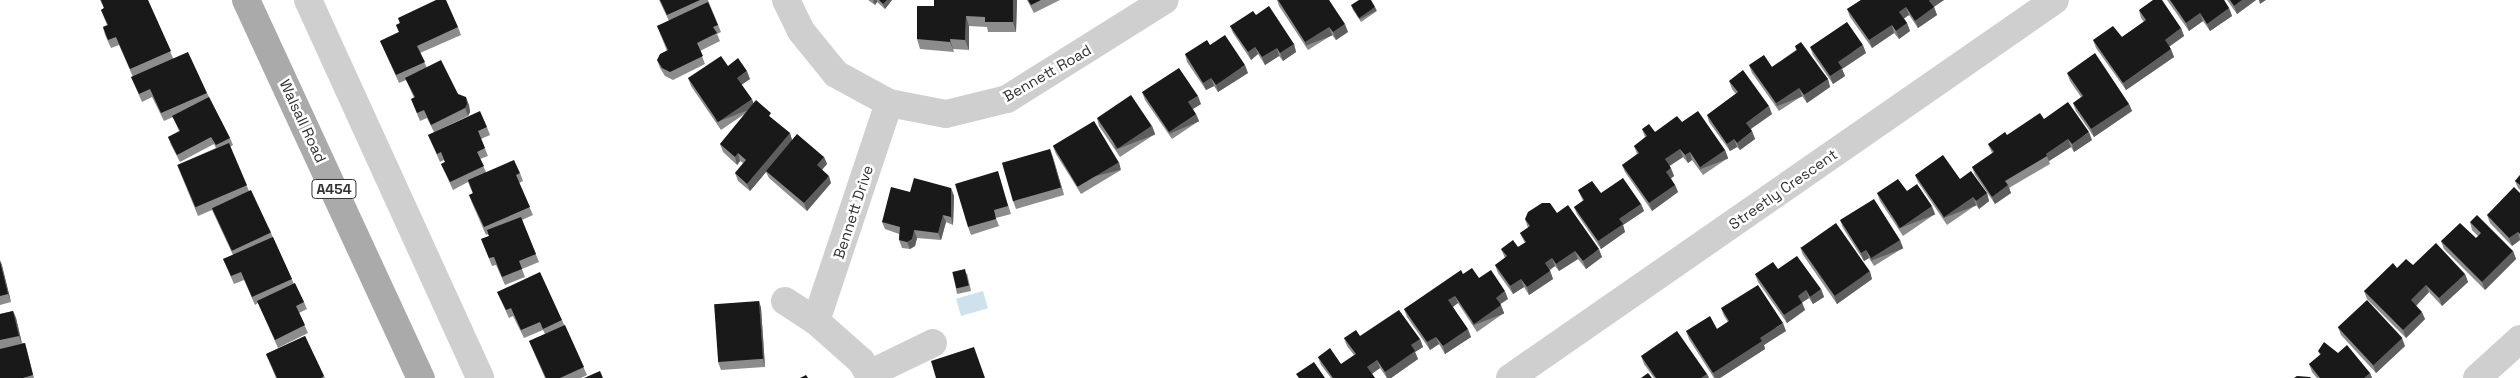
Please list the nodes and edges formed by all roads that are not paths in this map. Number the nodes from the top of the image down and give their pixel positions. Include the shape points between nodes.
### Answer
1 (246, 0) edge
2 (310, 0) edge
3 (786, 0) edge
4 (1165, 0) edge
5 (2056, 0) edge
6 (889, 103) junction
7 (785, 301) dead end
8 (816, 321) junction
9 (2520, 339) edge
10 (933, 343) dead end
11 (870, 376) edge
12 (421, 378) edge
13 (480, 378) edge
14 (1510, 378) edge
15 (2477, 378) edge

1 - 12 main road, Walsall Road / A454
2 - 13 street
3 - 6 street, Bennett Road via 801,31 836,74
4 - 6 street, Bennett Road via 1007,99 946,114
5 - 14 street, Streetly Crescent
6 - 8 street, Bennett Drive
7 - 8 street
8 - 11 street via 861,361
9 - 15 street
10 - 11 street

